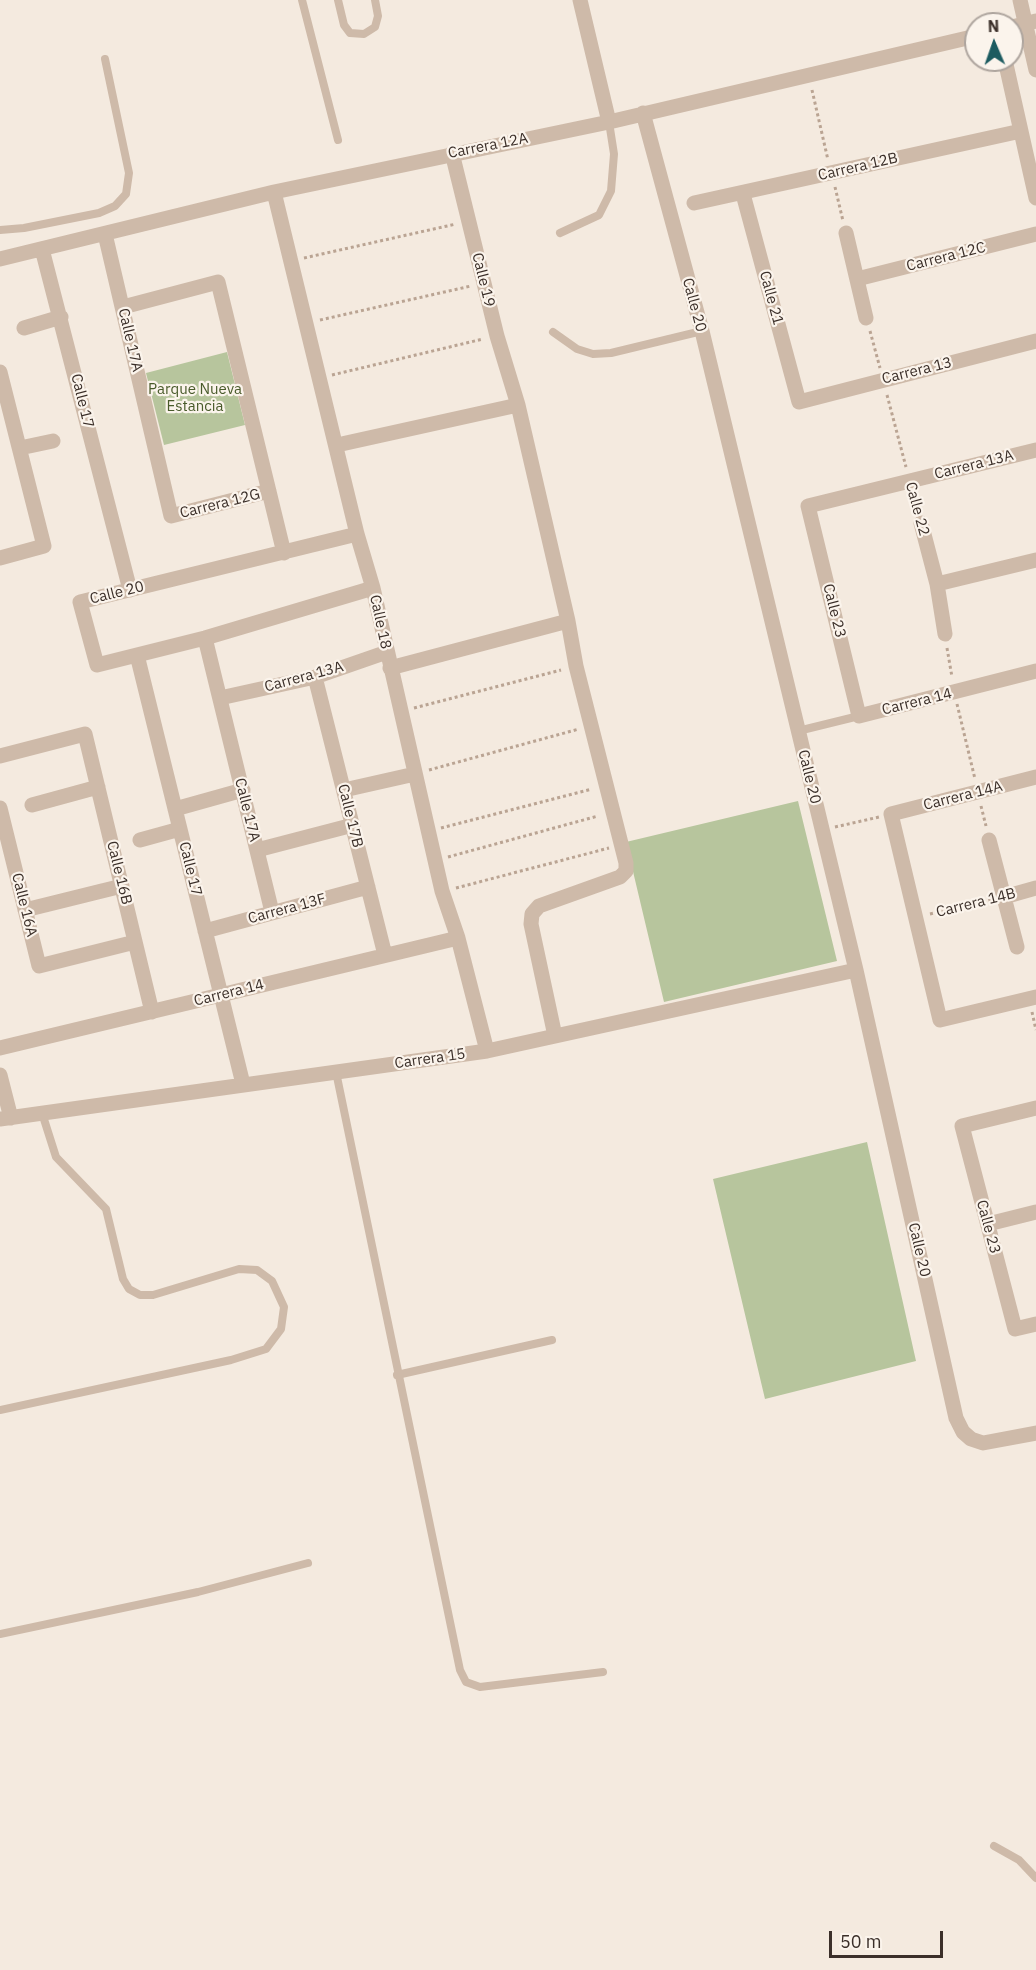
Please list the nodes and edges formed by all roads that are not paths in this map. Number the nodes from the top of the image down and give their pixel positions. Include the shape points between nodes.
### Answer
1 (302, 0) edge
2 (338, 0) edge
3 (375, 0) edge
4 (580, 0) edge
5 (1020, 0) edge
6 (1025, 24) edge
7 (964, 39) edge
8 (105, 59) dead end
9 (1036, 70) edge
10 (1008, 72) edge
11 (643, 113) junction
12 (609, 122) junction
13 (1021, 131) junction
14 (338, 140) dead end
15 (452, 153) junction
16 (274, 192) junction
17 (743, 194) junction
18 (1036, 198) edge
19 (694, 202) dead end
20 (0, 230) edge
21 (560, 233) dead end
22 (846, 233) road end
23 (105, 234) junction
24 (1036, 234) edge
25 (42, 249) junction
26 (0, 259) edge
27 (857, 279) junction
28 (123, 307) junction
29 (61, 317) junction
30 (866, 318) road end
31 (24, 328) dead end
32 (702, 331) junction
33 (553, 332) dead end
34 (1036, 341) edge
35 (0, 372) edge
36 (2, 394) edge
37 (799, 402) joint
38 (518, 405) junction
39 (53, 441) dead end
40 (337, 445) junction
41 (20, 448) junction
42 (1036, 450) edge
43 (269, 491) junction
44 (808, 506) joint
45 (171, 516) joint
46 (921, 523) road end
47 (357, 534) junction
48 (284, 553) junction
49 (0, 558) edge
50 (1036, 560) edge
51 (937, 584) junction
52 (373, 588) junction
53 (130, 590) junction
54 (568, 621) junction
55 (945, 634) road end
56 (205, 638) junction
57 (387, 652) junction
58 (137, 655) junction
59 (390, 668) junction
60 (1036, 671) edge
61 (315, 677) junction
62 (220, 698) junction
63 (859, 717) junction
64 (798, 731) junction
65 (0, 756) edge
66 (415, 774) junction
67 (1036, 777) edge
68 (98, 787) junction
69 (344, 789) junction
70 (243, 790) junction
71 (32, 805) dead end
72 (0, 808) edge
73 (176, 809) junction
74 (353, 825) junction
75 (180, 829) junction
76 (140, 840) dead end
77 (989, 840) road end
78 (5, 850) edge
79 (257, 850) junction
80 (122, 886) junction
81 (368, 887) junction
82 (1036, 888) edge
83 (1004, 897) junction
84 (25, 910) junction
85 (272, 912) junction
86 (206, 931) junction
87 (458, 938) junction
88 (135, 942) junction
89 (1017, 947) dead end
90 (385, 955) junction
91 (856, 970) junction
92 (221, 995) junction
93 (1036, 997) edge
94 (152, 1012) junction
95 (555, 1036) junction
96 (0, 1048) edge
97 (487, 1051) junction
98 (336, 1072) junction
99 (0, 1076) edge
100 (243, 1084) junction
101 (1036, 1108) edge
102 (42, 1113) junction
103 (6, 1119) edge
104 (1036, 1212) edge
105 (988, 1224) junction
106 (1036, 1324) edge
107 (552, 1340) dead end
108 (397, 1375) junction
109 (0, 1410) edge
110 (1036, 1433) edge
111 (308, 1563) dead end
112 (0, 1634) edge
113 (603, 1672) dead end
114 (994, 1846) dead end
115 (1036, 1878) edge

1 - 14 lane
2 - 3 lane via 350,33 364,34 375,27
4 - 12 street
5 - 6 street
6 - 9 street
7 - 11 street, Carrera 12A
8 - 20 lane via 129,172 126,194 115,206 99,213
10 - 13 street
11 - 12 street, Carrera 12A
11 - 32 street, Calle 20
12 - 15 street, Carrera 12A
12 - 21 lane via 614,154 611,191 599,215
13 - 17 street, Carrera 12B
13 - 18 street
15 - 16 street, Carrera 12A
15 - 38 street, Calle 19 via 496,336
16 - 23 street, Carrera 12A
16 - 40 street, Calle 18
17 - 19 street, Carrera 12B
17 - 37 street, Calle 21
22 - 27 street
23 - 25 street, Carrera 12A
23 - 28 street, Calle 17A
24 - 27 street, Carrera 12C
25 - 26 street, Carrera 12A
25 - 29 street, Calle 17
27 - 30 street
28 - 43 street via 218,282
28 - 45 street, Calle 17A
29 - 31 street
29 - 53 street, Calle 17
32 - 33 lane via 593,354 577,349
32 - 64 street, Calle 20
34 - 37 street, Carrera 13
35 - 36 street
36 - 41 street
38 - 40 street
38 - 54 street, Calle 19
39 - 41 street
40 - 47 street, Calle 18
41 - 49 street via 44,546
42 - 44 street, Carrera 13A
43 - 45 street, Carrera 12G
43 - 48 street
44 - 63 street, Calle 23
46 - 51 street, Calle 22
47 - 48 street, Calle 20
47 - 52 street, Calle 18
48 - 53 street, Calle 20
50 - 51 street
51 - 55 street, Calle 22
52 - 56 street, Calle 20
52 - 57 street, Calle 18
53 - 58 street, Calle 20 via 80,602 97,665
54 - 59 street
54 - 95 street via 626,871 620,877 539,906 532,914
56 - 58 street, Calle 20
56 - 62 street, Calle 17A
57 - 59 street, Calle 18
57 - 61 street, Carrera 13A
58 - 73 street, Calle 17
59 - 66 street, Calle 18
60 - 63 street, Carrera 14
61 - 62 street, Carrera 13A
61 - 69 street, Calle 17B
62 - 70 street, Calle 17A
63 - 64 lane, Carrera 14
64 - 91 street, Calle 20
65 - 68 street, Calle 16B via 85,734
66 - 69 street
66 - 87 street, Calle 18 via 442,891
67 - 93 street, Carrera 14A via 891,814 940,1020
68 - 71 street
68 - 80 street, Calle 16B
69 - 74 street, Calle 17B
70 - 73 street
70 - 79 street, Calle 17A
72 - 78 street, Calle 16A
73 - 75 street, Calle 17
74 - 79 street
74 - 81 street, Calle 17B
75 - 76 street
75 - 86 street, Calle 17
77 - 83 street
78 - 84 street, Calle 16A
79 - 85 street, Calle 17A
80 - 84 street
80 - 88 street, Calle 16B
81 - 85 street, Carrera 13F
81 - 90 street, Calle 17B
82 - 83 street, Carrera 14B
83 - 89 street
84 - 88 street, Calle 16A via 39,966
85 - 86 street, Carrera 13F
86 - 92 street, Calle 17
87 - 90 street, Carrera 14
87 - 97 street, Calle 18
88 - 94 street, Calle 16B
90 - 92 street, Carrera 14
91 - 95 street, Carrera 15
91 - 110 street, Calle 20 via 956,1418 963,1432 983,1443
92 - 94 street, Carrera 14
92 - 100 street, Calle 17
94 - 96 street, Carrera 14
95 - 97 street, Carrera 15
97 - 98 street, Carrera 15
98 - 100 street, Carrera 15
98 - 108 lane
99 - 103 street
100 - 102 street, Carrera 15
101 - 105 street, Calle 23 via 962,1126
102 - 103 street, Carrera 15
102 - 109 lane via 56,1157 106,1209 123,1279 129,1289 140,1295 153,1295 239,1269 257,1270 272,1281 284,1307 281,1329 266,1349 231,1360
104 - 105 street
105 - 106 street, Calle 23 via 1015,1329
107 - 108 lane
108 - 113 lane via 460,1670 466,1682 480,1687
111 - 112 lane via 198,1592
114 - 115 lane via 1019,1860

